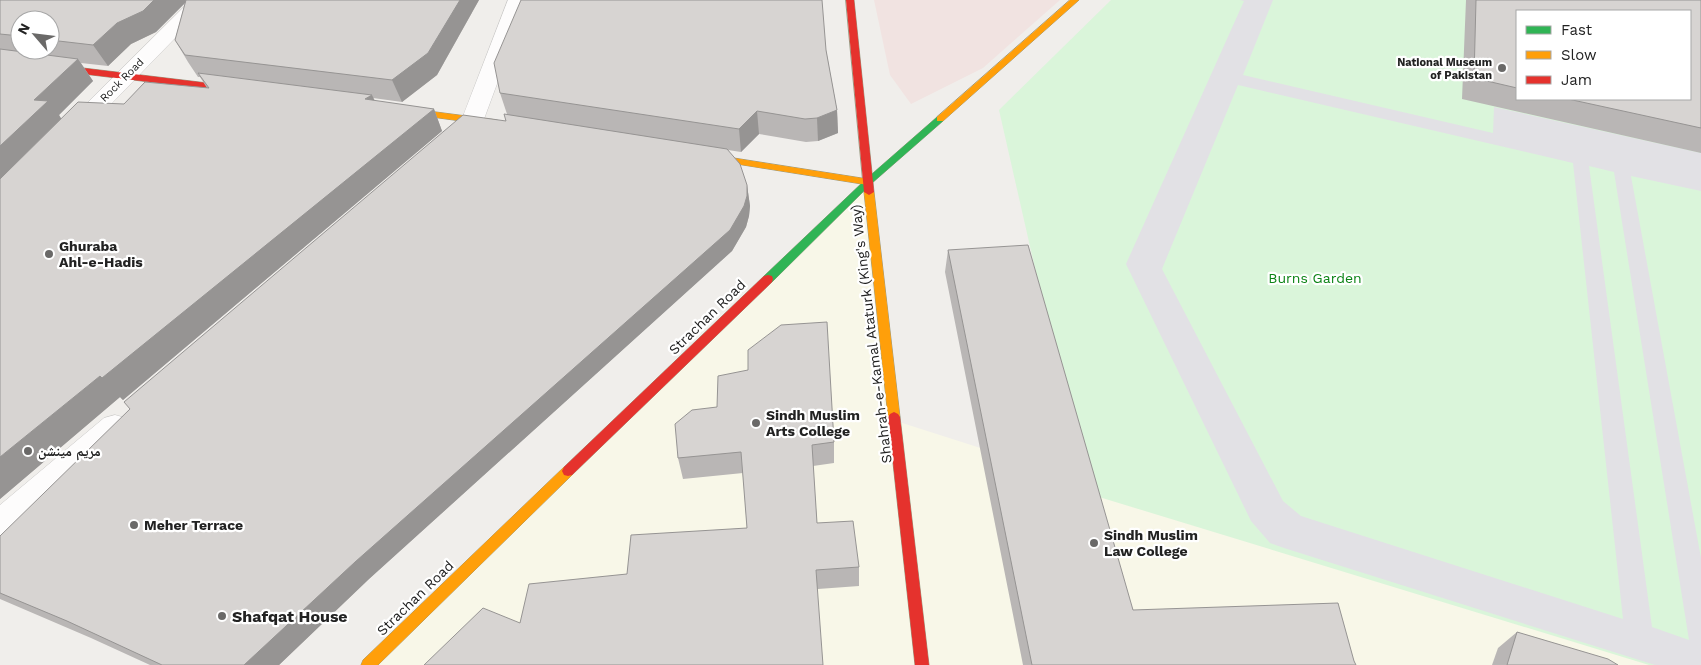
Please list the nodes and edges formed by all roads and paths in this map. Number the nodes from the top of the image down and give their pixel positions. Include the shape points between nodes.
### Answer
1 (202, 0) edge
2 (518, 0) edge
3 (850, 0) edge
4 (1075, 0) edge
5 (0, 61) edge
6 (127, 76) junction
7 (256, 92) edge
8 (384, 108) edge
9 (473, 119) junction
10 (512, 126) edge
11 (56, 146) edge
12 (436, 152) edge
13 (695, 154) edge
14 (868, 182) junction
15 (135, 410) edge
16 (0, 526) edge
17 (368, 665) edge
18 (922, 665) edge

1 - 6 street, Rock Road
2 - 9 street
3 - 14 street, Shahrah-e-Kamal Ataturk (King's Way)
4 - 14 street, Strachan Road
5 - 6 street
6 - 7 street
6 - 11 street, Rock Road
8 - 9 street
9 - 10 street
9 - 12 street
13 - 14 street
14 - 17 street, Strachan Road
14 - 18 street, Shahrah-e-Kamal Ataturk (King's Way)
15 - 16 street

